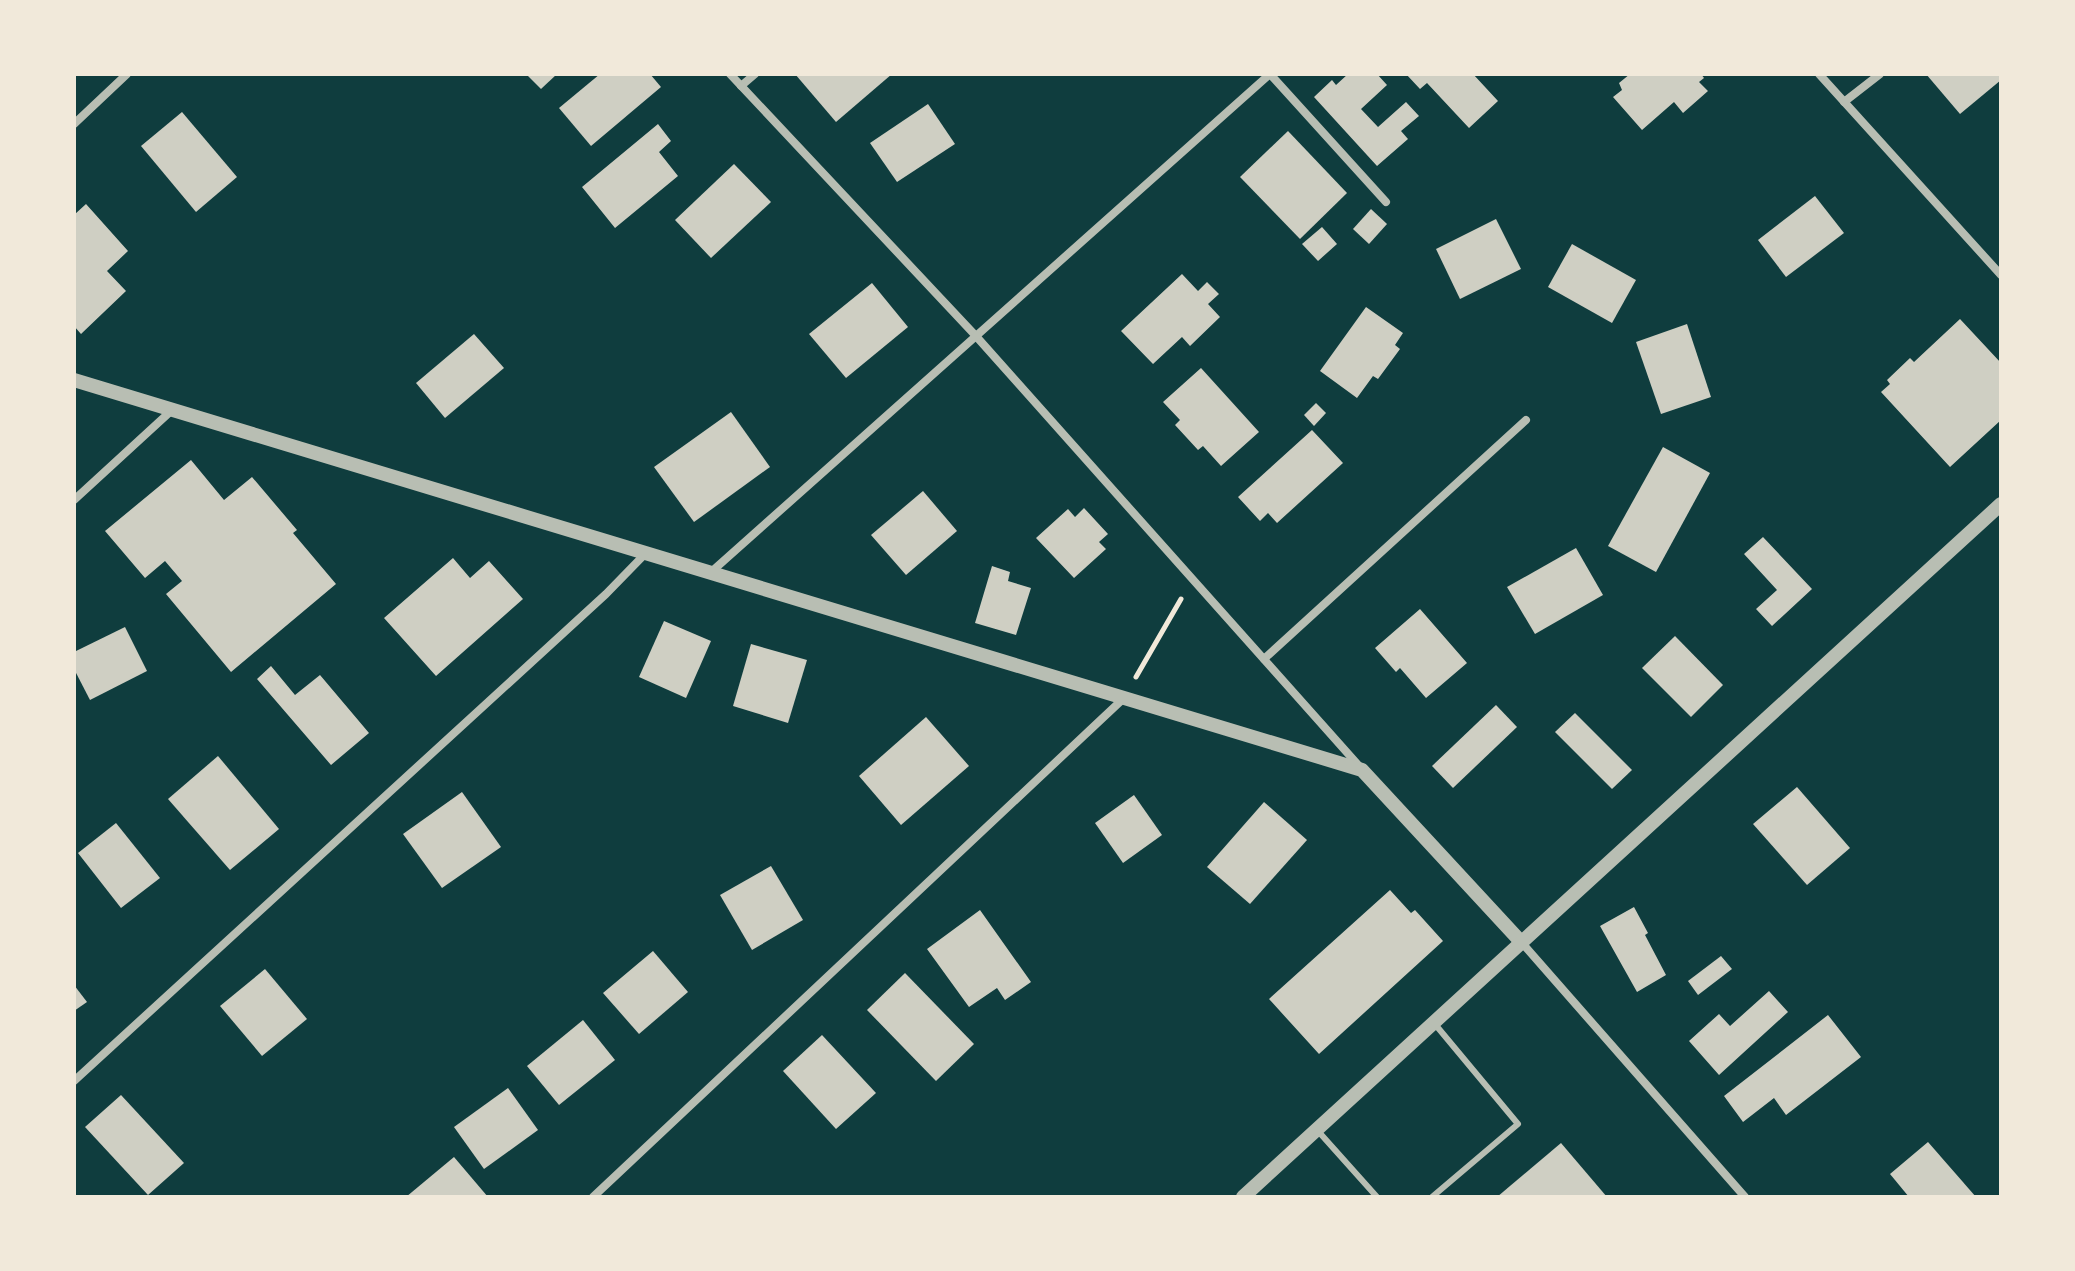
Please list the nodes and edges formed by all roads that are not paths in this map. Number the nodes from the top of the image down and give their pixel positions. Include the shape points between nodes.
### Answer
1 (127, 74) edge
2 (730, 74) edge
3 (755, 74) edge
4 (1270, 74) edge
5 (1819, 74) edge
6 (1880, 74) edge
7 (741, 86) junction
8 (1844, 102) junction
9 (74, 124) edge
10 (1386, 202) dead end
11 (2001, 275) edge
12 (975, 335) junction
13 (74, 380) edge
14 (171, 411) junction
15 (1526, 420) dead end
16 (74, 500) edge
17 (2001, 504) edge
18 (645, 554) junction
19 (710, 574) junction
20 (1264, 659) junction
21 (1124, 698) junction
22 (1362, 770) junction
23 (1522, 943) junction
24 (1434, 1023) junction
25 (74, 1081) edge
26 (1317, 1130) junction
27 (593, 1197) edge
28 (1243, 1197) edge
29 (1377, 1197) edge
30 (1432, 1197) edge
31 (1745, 1197) edge

1 - 9 street
2 - 7 street
3 - 7 street
4 - 10 street
4 - 12 street
5 - 8 street
6 - 8 street
7 - 12 street
8 - 11 street
12 - 19 street
12 - 20 street
13 - 14 street
14 - 16 street
14 - 18 street
15 - 20 street
17 - 23 street
18 - 19 street
18 - 25 street
19 - 21 street
20 - 22 street
21 - 22 street
21 - 27 street
22 - 23 street
23 - 24 street
23 - 31 street
24 - 26 street
24 - 30 lane via 1518,1124
26 - 28 street
26 - 29 lane

